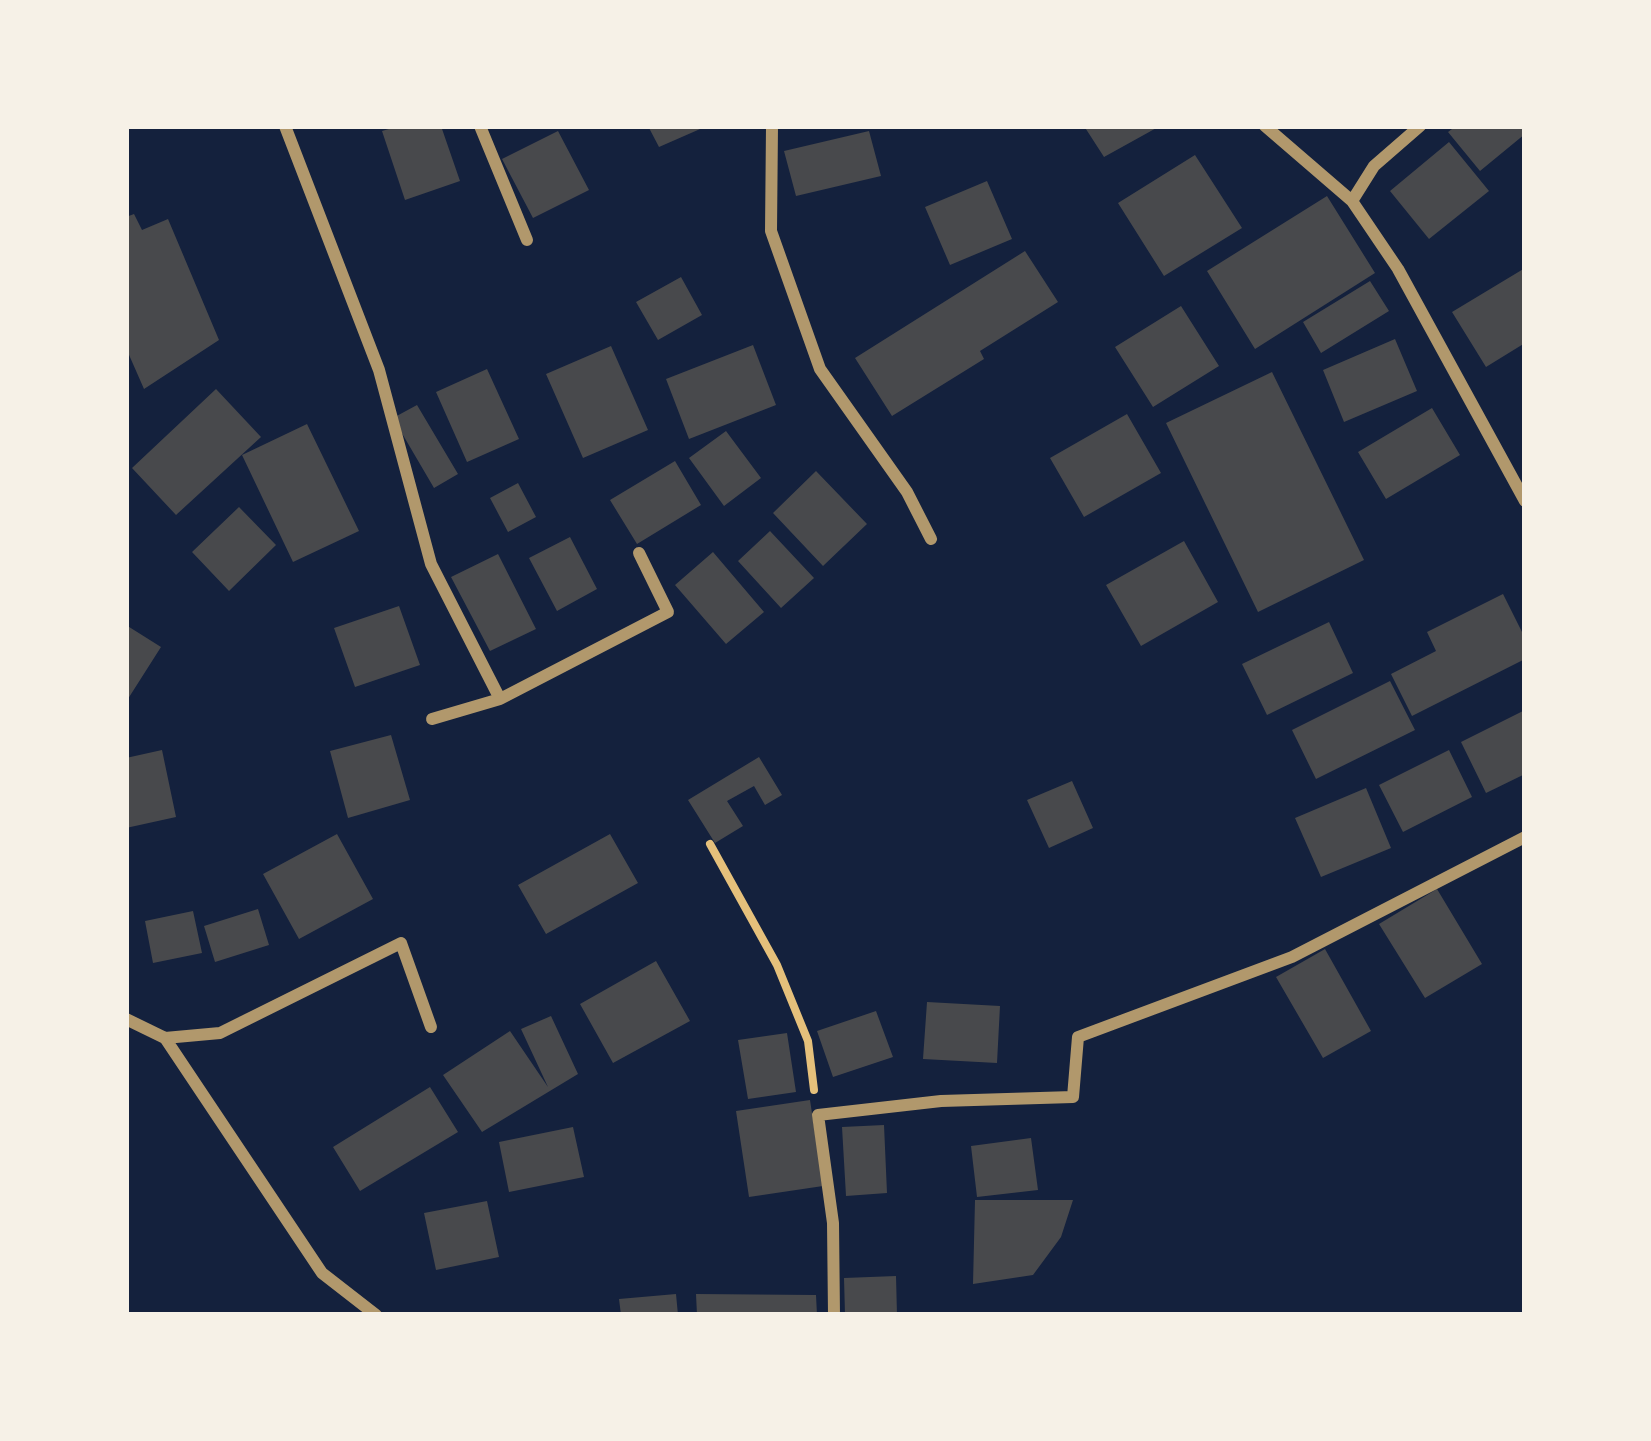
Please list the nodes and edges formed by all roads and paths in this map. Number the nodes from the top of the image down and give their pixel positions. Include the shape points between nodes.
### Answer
1 (285, 126) edge
2 (480, 126) edge
3 (772, 126) edge
4 (1265, 126) edge
5 (1420, 126) edge
6 (1352, 200) junction
7 (527, 241) dead end
8 (1525, 501) edge
9 (931, 539) dead end
10 (639, 553) dead end
11 (500, 699) junction
12 (432, 719) dead end
13 (1525, 837) edge
14 (710, 844) dead end
15 (126, 1019) edge
16 (431, 1027) dead end
17 (165, 1037) junction
18 (818, 1115) junction
19 (376, 1315) edge
20 (834, 1315) edge

1 - 11 street via 379,370 431,564
2 - 7 street
3 - 9 street via 771,231 820,369 908,492
4 - 6 street
5 - 6 street via 1374,166
6 - 8 street
10 - 11 street via 668,611
11 - 12 street
13 - 18 street via 1292,957 1078,1037 1073,1097
14 - 18 path via 777,965 808,1041
15 - 17 street
16 - 17 street via 401,944 220,1033
17 - 19 street via 322,1273
18 - 20 street

